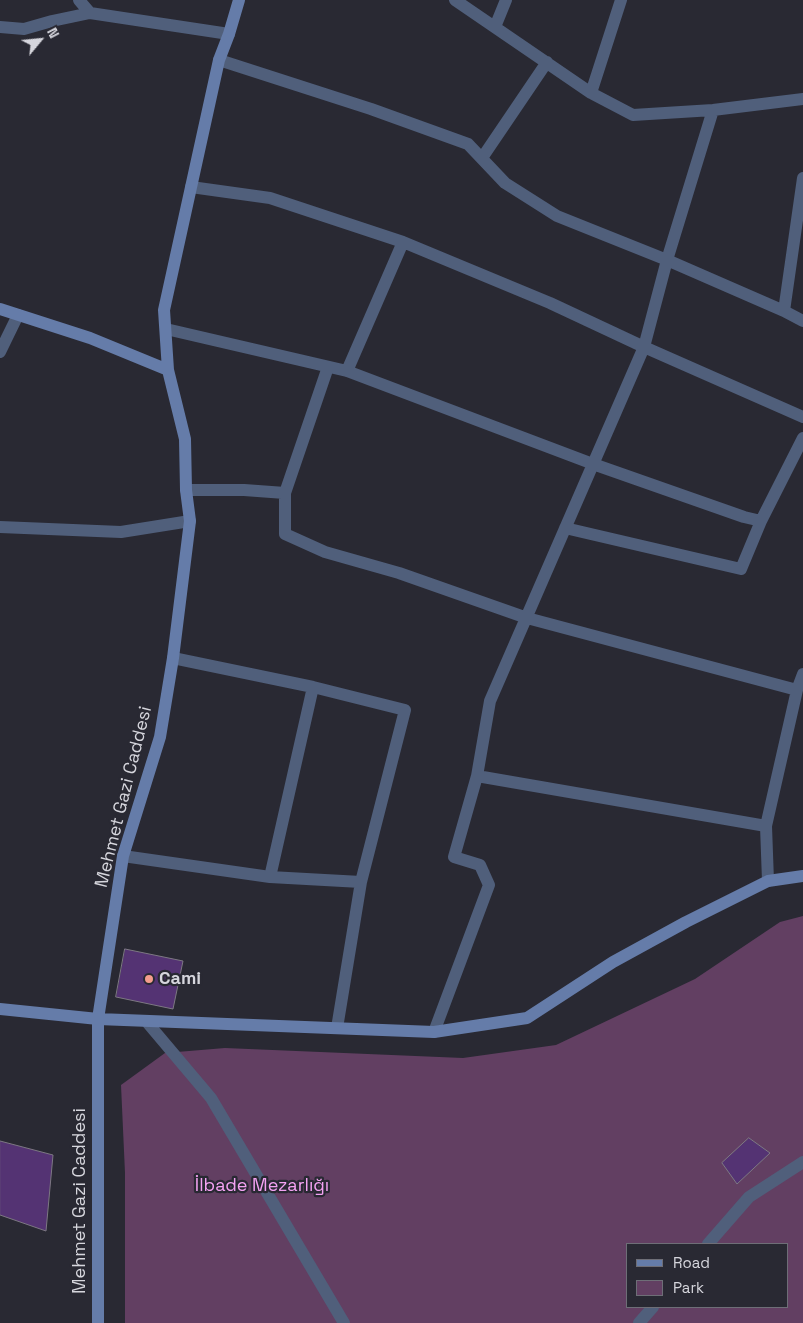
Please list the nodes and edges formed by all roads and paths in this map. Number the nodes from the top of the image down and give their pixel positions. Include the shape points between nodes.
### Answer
1 (79, 0) edge
2 (239, 0) edge
3 (455, 0) edge
4 (506, 0) edge
5 (621, 0) edge
6 (90, 13) junction
7 (0, 27) edge
8 (495, 27) junction
9 (229, 34) junction
10 (219, 60) junction
11 (547, 62) junction
12 (591, 93) junction
13 (803, 99) edge
14 (713, 110) junction
15 (482, 158) junction
16 (803, 178) edge
17 (191, 187) junction
18 (403, 242) junction
19 (667, 260) junction
20 (0, 309) edge
21 (784, 311) junction
22 (18, 315) junction
23 (803, 321) edge
24 (166, 329) junction
25 (644, 347) junction
26 (0, 352) edge
27 (328, 367) junction
28 (168, 370) junction
29 (347, 371) junction
30 (803, 417) edge
31 (803, 438) edge
32 (593, 464) junction
33 (186, 490) junction
34 (285, 494) junction
35 (190, 521) junction
36 (761, 521) junction
37 (0, 527) edge
38 (565, 528) junction
39 (527, 618) junction
40 (173, 658) junction
41 (803, 674) edge
42 (313, 687) junction
43 (797, 690) junction
44 (477, 776) junction
45 (766, 826) junction
46 (123, 856) junction
47 (803, 876) edge
48 (270, 877) junction
49 (768, 881) junction
50 (361, 882) junction
51 (0, 1009) edge
52 (98, 1019) junction
53 (146, 1021) junction
54 (337, 1028) junction
55 (434, 1032) junction
56 (803, 1162) edge
57 (709, 1243) edge
58 (652, 1308) edge
59 (98, 1323) edge
60 (344, 1323) edge
61 (639, 1323) edge

1 - 6 street
2 - 9 street, Mehmet Gazi Caddesi
3 - 8 street
4 - 8 street
5 - 12 street
6 - 7 street via 24,29
6 - 9 street
8 - 11 street
9 - 10 street, Mehmet Gazi Caddesi
10 - 15 street via 468,144
10 - 17 street, Mehmet Gazi Caddesi
11 - 12 street
11 - 15 street
12 - 14 street via 633,115
13 - 14 street
14 - 19 street
15 - 19 street via 505,183 557,216
16 - 21 street
17 - 18 street via 270,198
17 - 24 street, Mehmet Gazi Caddesi via 164,310
18 - 25 street via 550,303
18 - 29 street
19 - 21 street
19 - 25 street
20 - 22 street
21 - 23 street
22 - 26 street
22 - 28 street via 90,338
24 - 27 street
24 - 28 street, Mehmet Gazi Caddesi
25 - 30 street
25 - 32 street
27 - 29 street
27 - 34 street
28 - 33 street, Mehmet Gazi Caddesi via 185,439
29 - 32 street
31 - 36 street
32 - 36 street
32 - 38 street
33 - 34 street
33 - 35 street, Mehmet Gazi Caddesi
34 - 39 street via 285,534 325,552 399,573
35 - 37 street via 121,532
35 - 40 street, Mehmet Gazi Caddesi
36 - 38 street via 741,569
38 - 39 street
39 - 43 street
39 - 44 street via 490,701
40 - 42 street
40 - 46 street, Mehmet Gazi Caddesi via 160,737
41 - 43 street
42 - 48 street
42 - 50 street via 405,710
43 - 45 street
44 - 45 street
44 - 55 street via 454,857 480,865 489,885
45 - 49 street
46 - 48 street
46 - 52 street, Mehmet Gazi Caddesi
47 - 49 street
48 - 50 street
49 - 55 street via 613,962 527,1018
50 - 54 street
51 - 52 street
52 - 53 street
52 - 59 street, Mehmet Gazi Caddesi
53 - 54 street
53 - 60 street via 211,1098
54 - 55 street
56 - 57 street via 749,1197
58 - 61 street

